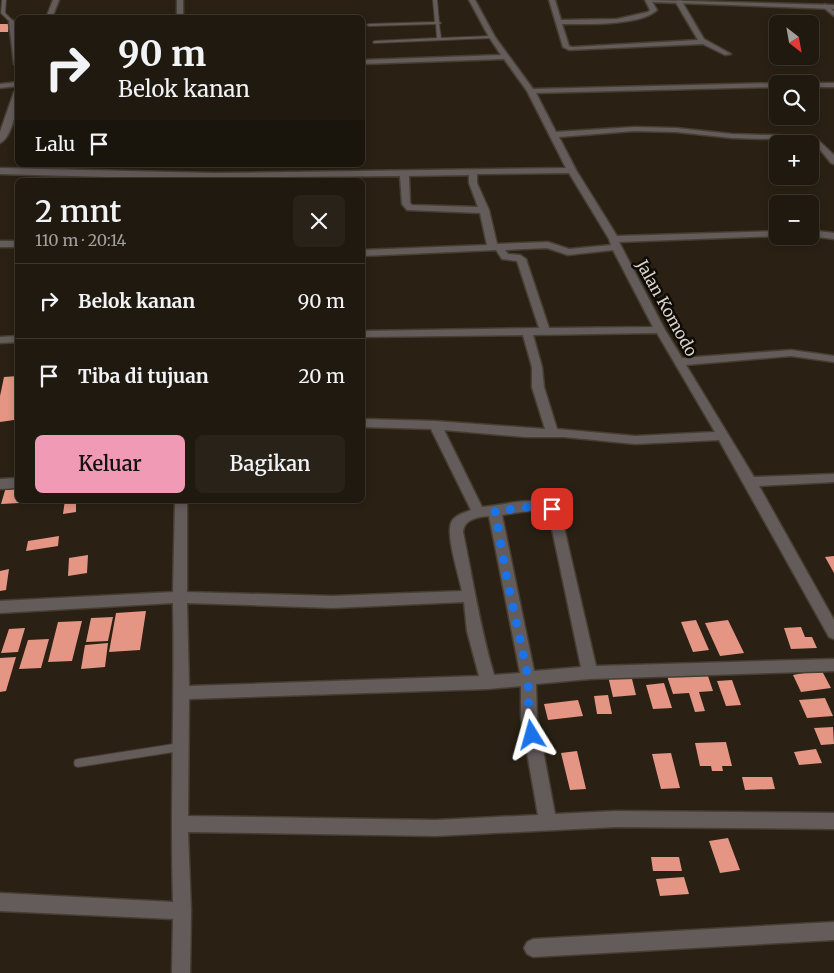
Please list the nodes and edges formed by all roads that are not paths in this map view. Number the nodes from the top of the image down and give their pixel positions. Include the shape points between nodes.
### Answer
1 (4, 0) edge
2 (56, 0) edge
3 (180, 0) edge
4 (435, 0) edge
5 (472, 0) edge
6 (552, 0) edge
7 (650, 0) edge
8 (678, 1) edge
9 (825, 6) junction
10 (834, 6) edge
11 (834, 14) edge
12 (50, 15) edge
13 (180, 15) edge
14 (14, 22) edge
15 (559, 22) junction
16 (439, 23) junction
17 (0, 24) edge
18 (369, 25) dead end
19 (492, 37) junction
20 (440, 39) junction
21 (375, 42) dead end
22 (706, 42) junction
23 (727, 54) dead end
24 (506, 57) junction
25 (365, 62) edge
26 (15, 84) edge
27 (769, 85) edge
28 (819, 85) edge
29 (834, 85) edge
30 (0, 86) edge
31 (531, 91) junction
32 (14, 116) edge
33 (553, 135) junction
34 (0, 141) edge
35 (834, 161) edge
36 (334, 170) edge
37 (572, 170) junction
38 (0, 171) edge
39 (473, 171) junction
40 (404, 174) junction
41 (179, 178) edge
42 (484, 210) junction
43 (819, 233) edge
44 (769, 234) edge
45 (834, 236) edge
46 (615, 243) junction
47 (0, 244) edge
48 (15, 244) edge
49 (496, 247) junction
50 (365, 253) edge
51 (660, 330) junction
52 (527, 332) junction
53 (545, 332) junction
54 (365, 334) edge
55 (0, 340) edge
56 (15, 340) edge
57 (834, 359) edge
58 (680, 362) junction
59 (365, 422) edge
60 (435, 425) junction
61 (552, 433) junction
62 (723, 436) junction
63 (834, 478) edge
64 (750, 482) junction
65 (15, 483) edge
66 (0, 484) edge
67 (181, 503) edge
68 (495, 511) junction
69 (478, 512) junction
70 (470, 596) junction
71 (181, 597) junction
72 (0, 607) edge
73 (834, 633) edge
74 (834, 665) edge
75 (590, 673) junction
76 (528, 677) junction
77 (488, 682) junction
78 (182, 693) junction
79 (181, 747) junction
80 (78, 764) dead end
81 (834, 821) edge
82 (548, 822) junction
83 (179, 824) junction
84 (0, 902) edge
85 (182, 910) junction
86 (834, 931) edge
87 (533, 948) dead end
88 (181, 973) edge

1 - 14 lane via 3,13
2 - 12 street
3 - 13 street
4 - 16 lane
5 - 19 street, Jalan Komodo
6 - 15 street
7 - 8 street
7 - 15 street via 654,10 640,16 617,21
8 - 9 street
8 - 22 street via 701,40
9 - 10 street
9 - 11 street
14 - 17 street
15 - 22 street via 566,47 571,49
16 - 18 lane
16 - 20 lane
19 - 20 lane
19 - 24 street, Jalan Komodo
20 - 21 lane
22 - 23 street
24 - 25 street
24 - 31 street, Jalan Komodo
26 - 30 street
27 - 31 street
28 - 29 street
31 - 33 street, Jalan Komodo
32 - 34 street
33 - 35 street via 634,128 801,138 821,145
33 - 37 street, Jalan Komodo
36 - 40 street
36 - 41 street
37 - 39 street
37 - 46 street, Jalan Komodo
38 - 41 street
39 - 40 street
39 - 42 street via 473,183
40 - 42 street via 406,204 410,208
42 - 49 street
43 - 45 street
44 - 46 street
46 - 49 street via 568,252 548,245
46 - 51 street, Jalan Komodo
47 - 48 street
49 - 50 street
49 - 53 street via 504,257 520,259
51 - 53 street
51 - 58 street, Jalan Komodo
52 - 53 street
52 - 54 street
52 - 61 street via 537,367 538,387
55 - 56 street
57 - 58 street via 791,353
58 - 62 street, Jalan Komodo
59 - 60 street
60 - 61 street
60 - 69 street
61 - 62 street via 635,440
62 - 64 street, Jalan Komodo
63 - 64 street
64 - 73 street, Jalan Komodo
65 - 66 street
67 - 71 street
68 - 69 street
68 - 75 street via 546,506 555,513
68 - 76 street
69 - 70 street via 456,524 459,553
70 - 71 street via 333,602
70 - 77 street via 474,631
71 - 72 street
71 - 78 street
74 - 75 street
75 - 76 street
76 - 77 street
76 - 82 street via 529,718
77 - 78 street
78 - 79 street
79 - 80 lane
79 - 83 street
81 - 82 street via 616,819
82 - 83 street via 436,828
83 - 85 street
84 - 85 street
85 - 88 street
86 - 87 street

